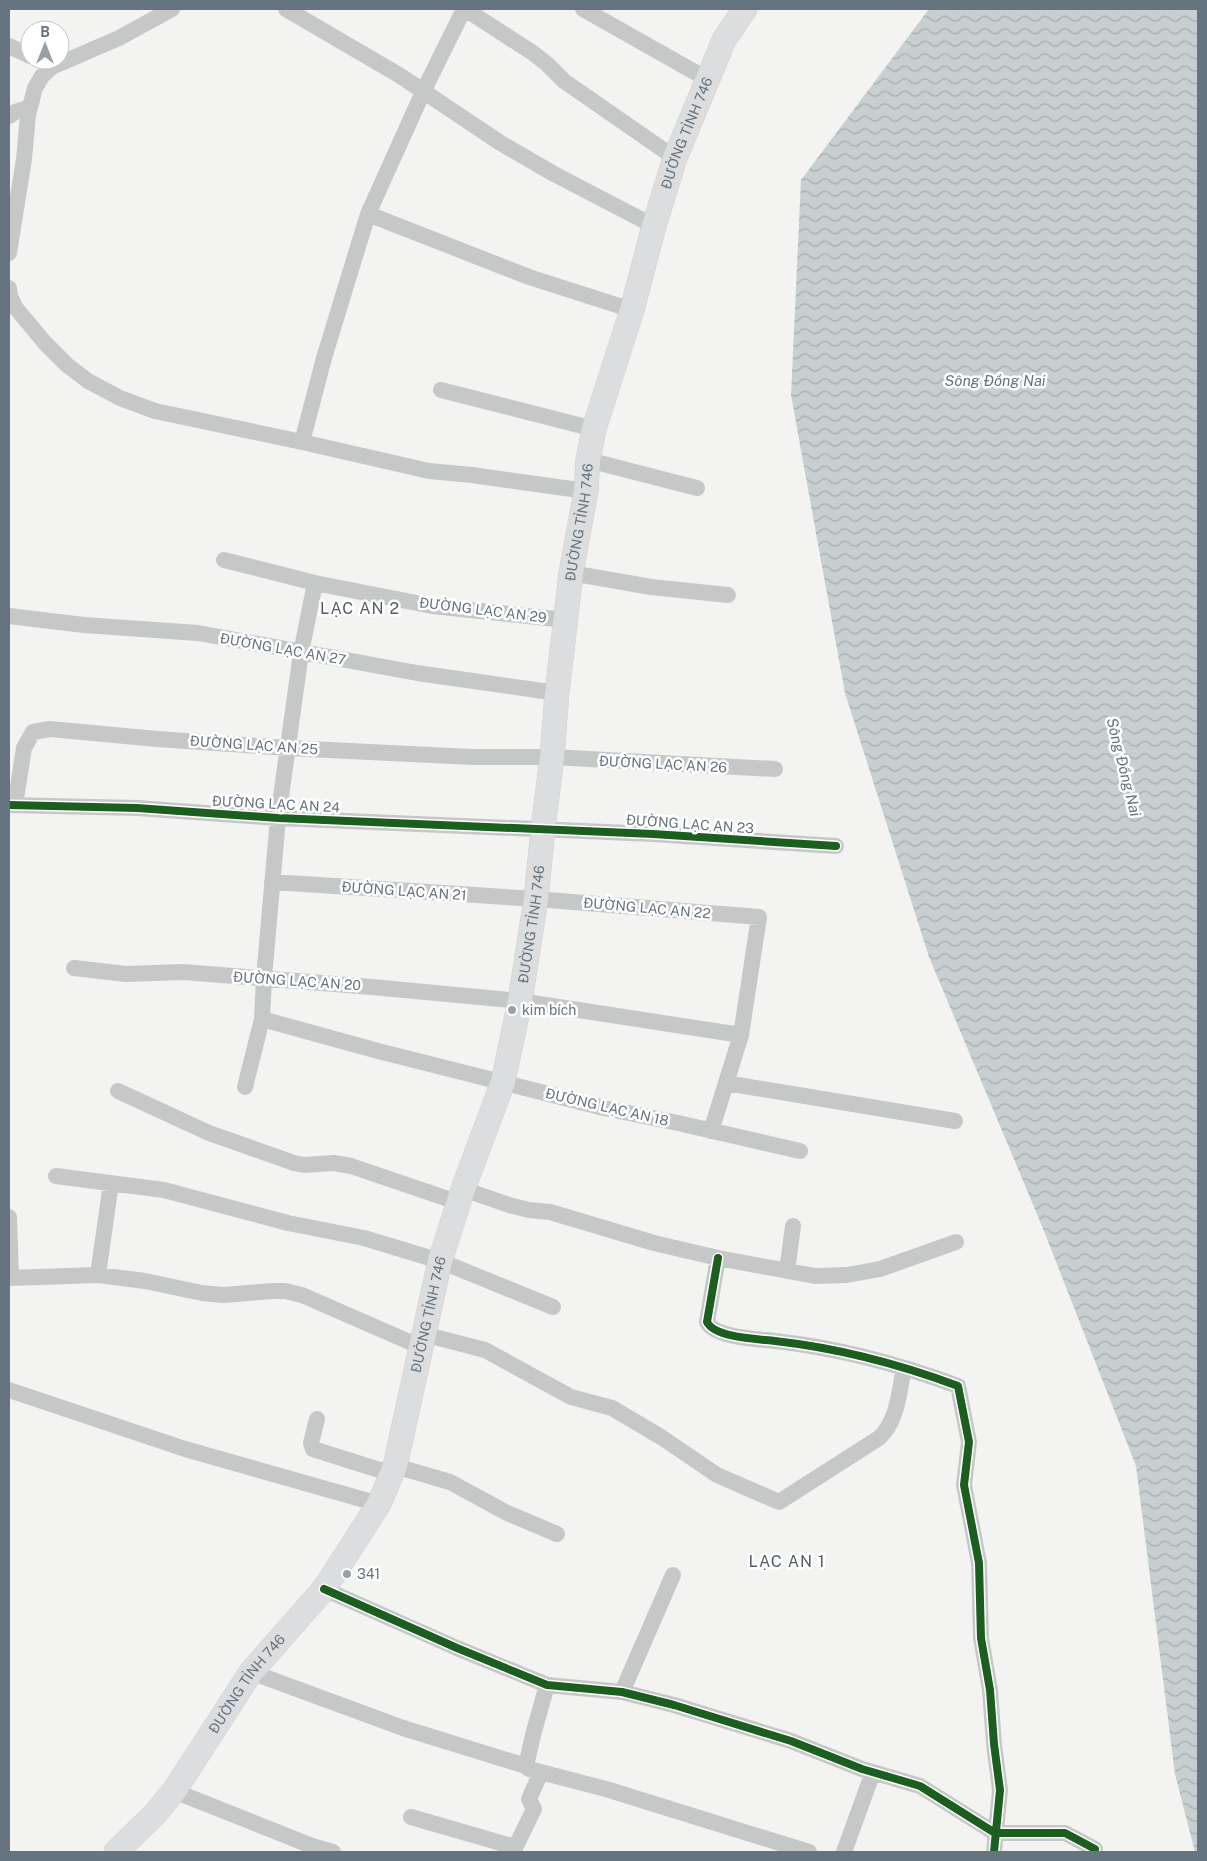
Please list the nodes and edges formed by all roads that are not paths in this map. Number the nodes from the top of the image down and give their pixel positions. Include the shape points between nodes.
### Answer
1 (172, 9) edge
2 (286, 9) edge
3 (464, 9) edge
4 (583, 9) edge
5 (745, 9) edge
6 (70, 55) edge
7 (44, 70) edge
8 (707, 79) junction
9 (423, 92) junction
10 (30, 108) junction
11 (9, 116) edge
12 (675, 158) junction
13 (368, 214) junction
14 (654, 226) junction
15 (9, 253) edge
16 (9, 293) edge
17 (632, 310) junction
18 (441, 390) dead end
19 (594, 429) junction
20 (302, 442) junction
21 (588, 460) junction
22 (697, 488) dead end
23 (586, 492) junction
24 (224, 560) dead end
25 (571, 574) junction
26 (315, 583) junction
27 (728, 594) dead end
28 (9, 616) edge
29 (566, 620) junction
30 (301, 653) junction
31 (557, 693) junction
32 (288, 748) junction
33 (552, 757) junction
34 (775, 769) dead end
35 (12, 805) edge
36 (278, 818) junction
37 (543, 828) junction
38 (836, 846) dead end
39 (272, 882) junction
40 (536, 899) junction
41 (74, 968) dead end
42 (264, 978) junction
43 (520, 1001) junction
44 (262, 1019) junction
45 (741, 1035) junction
46 (503, 1082) junction
47 (726, 1083) junction
48 (245, 1087) dead end
49 (118, 1091) dead end
50 (955, 1121) dead end
51 (711, 1131) junction
52 (800, 1151) dead end
53 (56, 1176) dead end
54 (111, 1184) junction
55 (461, 1196) junction
56 (9, 1217) edge
57 (793, 1226) dead end
58 (956, 1242) dead end
59 (718, 1258) junction
60 (440, 1261) junction
61 (787, 1271) junction
62 (98, 1276) junction
63 (10, 1278) edge
64 (553, 1307) dead end
65 (422, 1340) junction
66 (904, 1368) junction
67 (9, 1390) edge
68 (317, 1420) dead end
69 (393, 1470) junction
70 (380, 1504) junction
71 (557, 1534) dead end
72 (673, 1576) dead end
73 (324, 1589) junction
74 (251, 1672) junction
75 (547, 1685) junction
76 (622, 1692) junction
77 (534, 1769) junction
78 (873, 1772) junction
79 (174, 1791) junction
80 (411, 1817) dead end
81 (995, 1833) junction
82 (1095, 1849) dead end
83 (514, 1850) edge
84 (116, 1852) edge
85 (333, 1852) edge
86 (809, 1852) edge
87 (844, 1852) edge
88 (994, 1852) edge

1 - 6 street via 119,38
2 - 9 street
3 - 9 street
3 - 12 street via 533,53 564,81
4 - 8 street
5 - 8 main road, ĐƯỜNG TỈNH 746 via 724,40
7 - 10 street
8 - 12 main road, ĐƯỜNG TỈNH 746
9 - 13 street
9 - 14 street via 554,174
10 - 11 street
10 - 15 street
12 - 14 main road, ĐƯỜNG TỈNH 746
13 - 17 street via 528,277
13 - 20 street
14 - 17 main road, ĐƯỜNG TỈNH 746
16 - 20 street via 15,307 66,364 88,381 120,398 155,411
17 - 19 main road, ĐƯỜNG TỈNH 746
18 - 19 street
19 - 21 main road, ĐƯỜNG TỈNH 746
20 - 23 street via 429,471
21 - 22 street
21 - 23 main road, ĐƯỜNG TỈNH 746
23 - 25 main road, ĐƯỜNG TỈNH 746
24 - 26 street, ĐƯỜNG LẠC AN 29
25 - 27 street via 651,587
25 - 29 main road, ĐƯỜNG TỈNH 746
26 - 29 street, ĐƯỜNG LẠC AN 29 via 432,606
26 - 30 street
28 - 30 street, ĐƯỜNG LẠC AN 27 via 198,633
29 - 31 main road, ĐƯỜNG TỈNH 746
30 - 31 street, ĐƯỜNG LẠC AN 27
30 - 32 street
31 - 33 main road, ĐƯỜNG TỈNH 746
32 - 33 street, ĐƯỜNG LẠC AN 25 via 472,757
32 - 35 street, ĐƯỜNG LẠC AN 25 via 50,729 33,732 24,748
32 - 36 street
33 - 34 street, ĐƯỜNG LẠC AN 26
33 - 37 main road, ĐƯỜNG TỈNH 746
35 - 36 street, ĐƯỜNG LẠC AN 24 via 137,808
36 - 37 street, ĐƯỜNG LẠC AN 24
36 - 39 street
37 - 38 street, ĐƯỜNG LẠC AN 23
37 - 40 main road, ĐƯỜNG TỈNH 746
39 - 40 street, ĐƯỜNG LẠC AN 21
39 - 42 street
40 - 43 main road, ĐƯỜNG TỈNH 746
40 - 45 street, ĐƯỜNG LẠC AN 22 via 759,917
41 - 42 street, ĐƯỜNG LẠC AN 20 via 126,974 183,972
42 - 43 street, ĐƯỜNG LẠC AN 20
42 - 44 street
43 - 45 street, ĐƯỜNG LẠC AN 20
43 - 46 main road, ĐƯỜNG TỈNH 746
44 - 46 street, ĐƯỜNG LẠC AN 18
44 - 48 street
45 - 47 street
46 - 51 street, ĐƯỜNG LẠC AN 18
46 - 55 main road, ĐƯỜNG TỈNH 746
47 - 50 street
47 - 51 street
49 - 55 street via 209,1132 294,1163 351,1166
51 - 52 street, ĐƯỜNG LẠC AN 18
53 - 54 street
54 - 60 street via 164,1190 288,1223 364,1238
54 - 62 street
55 - 59 street via 550,1212
55 - 60 main road, ĐƯỜNG TỈNH 746
56 - 63 street
57 - 61 street
58 - 61 street via 880,1269 847,1275 815,1276
59 - 61 street
59 - 66 street via 707,1322 716,1331 832,1349
60 - 64 street
60 - 65 main road, ĐƯỜNG TỈNH 746
62 - 63 street
62 - 65 street via 223,1294 285,1291
65 - 66 street via 485,1350 571,1397 612,1408 661,1436 718,1475 779,1502 885,1432 893,1418
65 - 69 main road, ĐƯỜNG TỈNH 746
66 - 81 street via 959,1388 969,1442 964,1485 979,1563 981,1638 1000,1790
67 - 70 street via 186,1448
68 - 69 street via 311,1443 313,1449
69 - 70 main road, ĐƯỜNG TỈNH 746
69 - 71 street via 450,1482 507,1513
70 - 73 main road, ĐƯỜNG TỈNH 746
72 - 76 street
73 - 74 main road, ĐƯỜNG TỈNH 746
73 - 75 street
74 - 77 street via 402,1728
74 - 79 main road, ĐƯỜNG TỈNH 746
75 - 76 street
75 - 77 street via 533,1735
76 - 78 street via 792,1741
77 - 83 street via 528,1800 534,1809
77 - 86 street
78 - 81 street via 920,1786
78 - 87 street
79 - 84 main road, ĐƯỜNG TỈNH 746
79 - 85 street
80 - 83 street
81 - 82 street via 1065,1832
81 - 88 street

